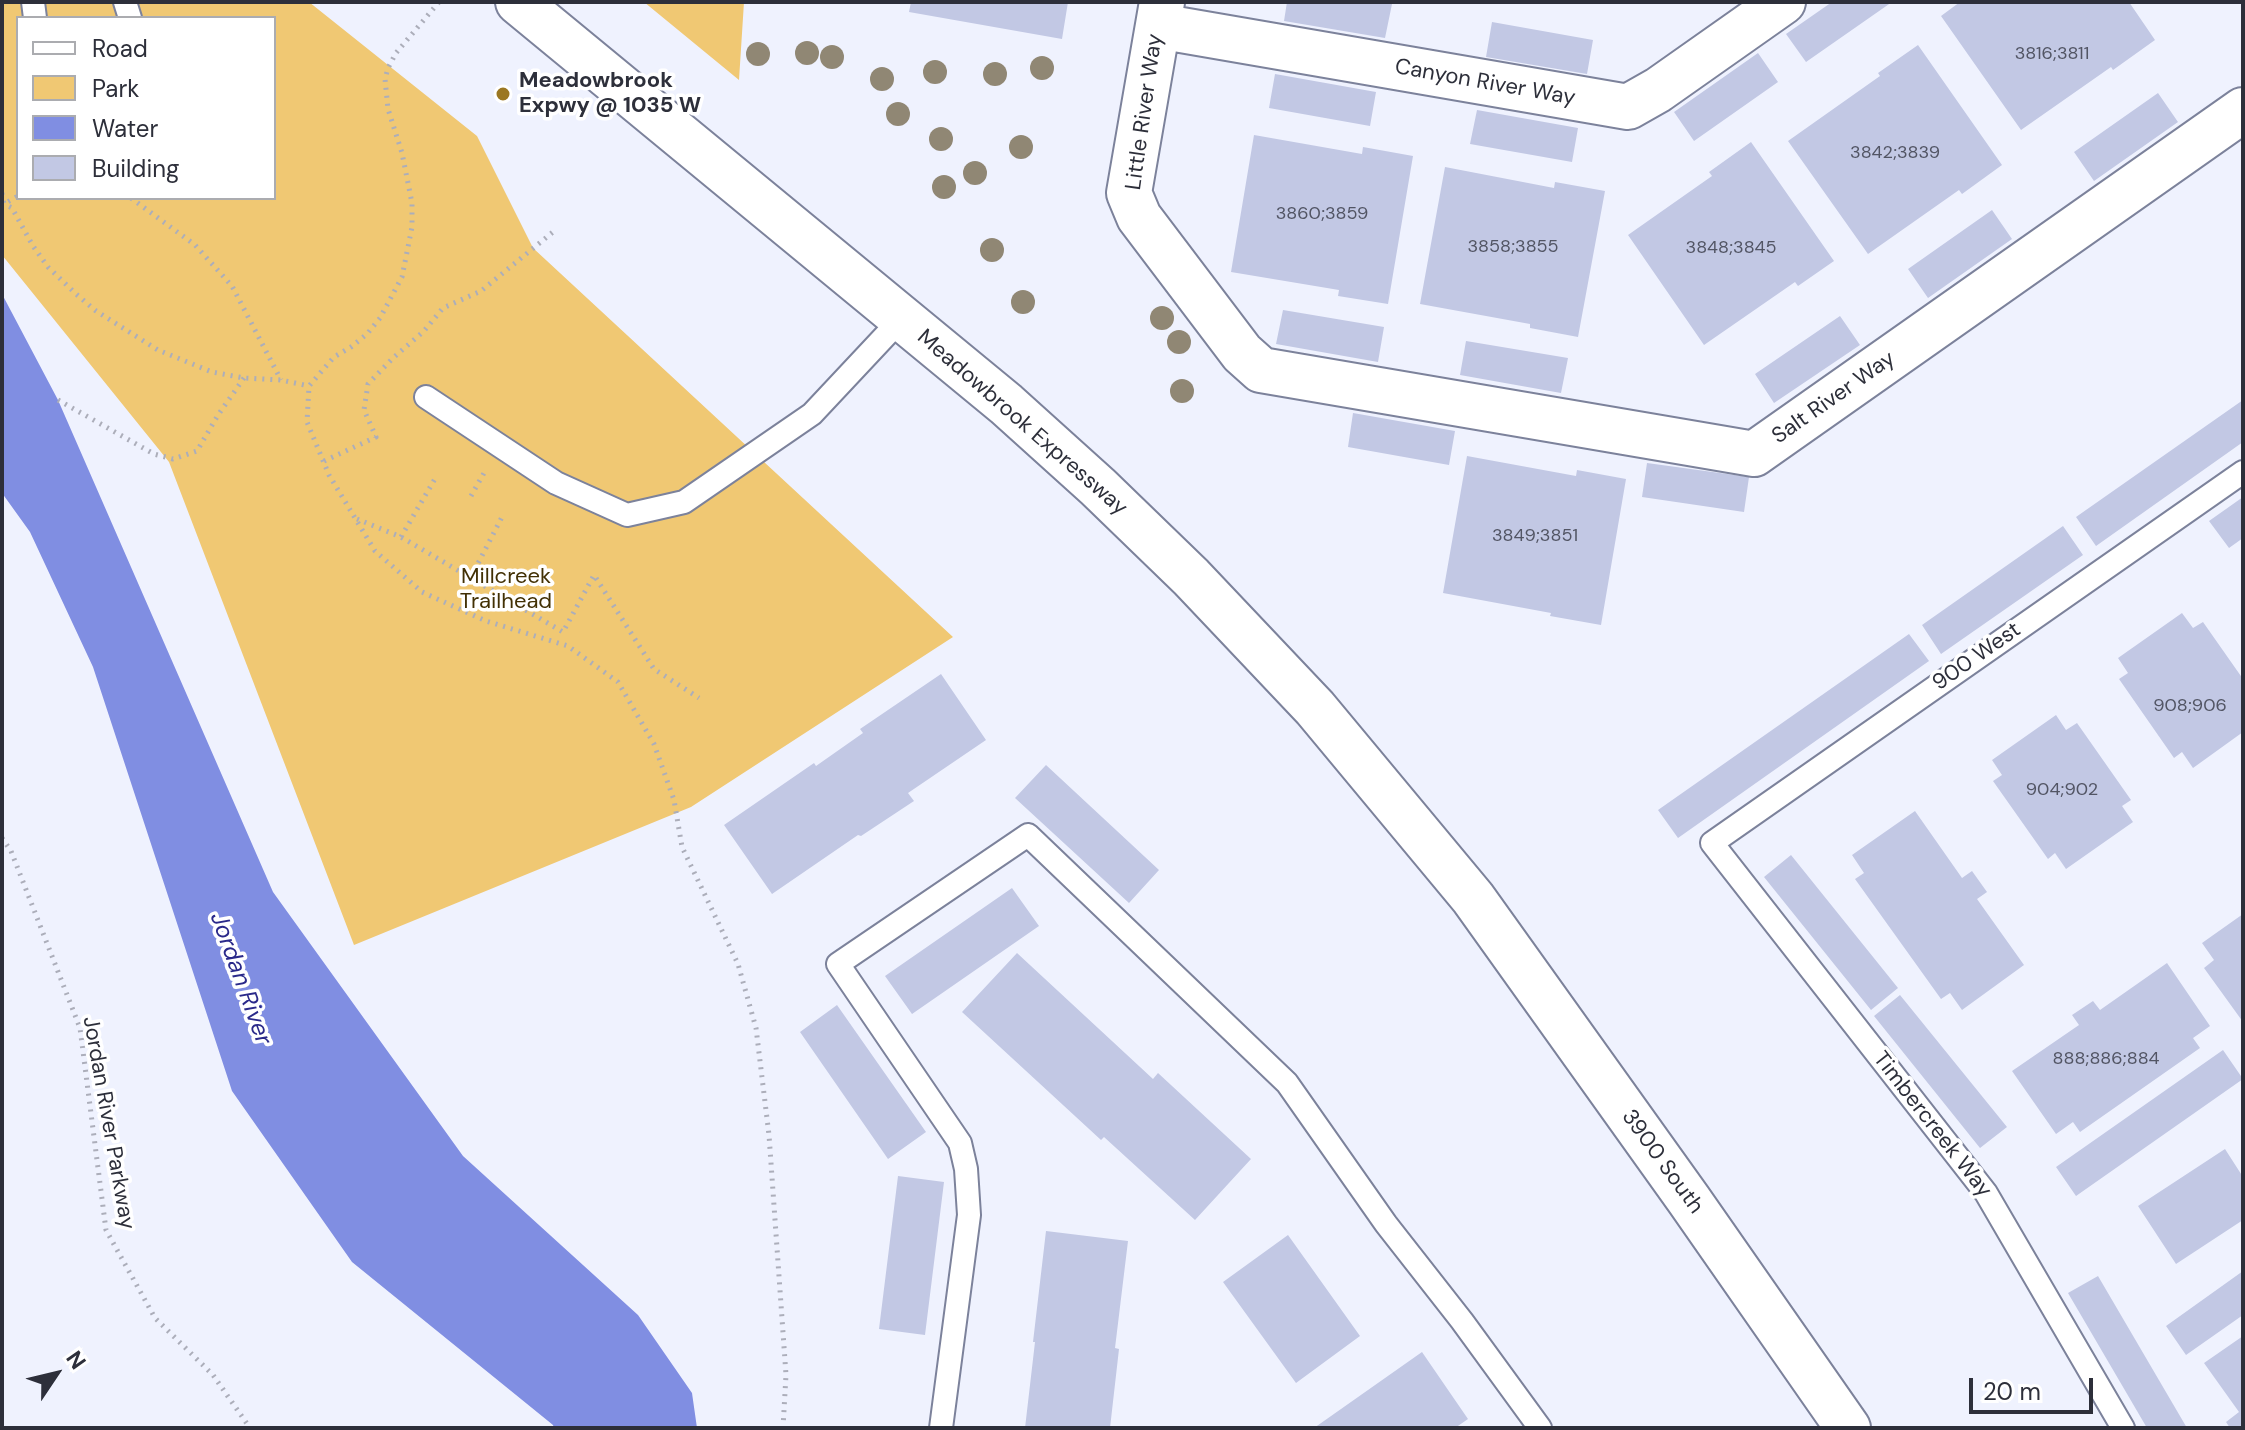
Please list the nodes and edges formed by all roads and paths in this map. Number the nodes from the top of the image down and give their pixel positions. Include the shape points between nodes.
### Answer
1 (439, 2) edge
2 (518, 2) edge
3 (1783, 2) edge
4 (1160, 14) edge
5 (2243, 110) edge
6 (2, 193) edge
7 (134, 200) edge
8 (3, 203) edge
9 (553, 232) dead end
10 (902, 318) junction
11 (1261, 370) joint
12 (244, 378) junction
13 (281, 380) junction
14 (309, 386) junction
15 (426, 397) dead end
16 (58, 400) dead end
17 (324, 461) junction
18 (2243, 472) edge
19 (436, 477) dead end
20 (503, 515) dead end
21 (356, 519) junction
22 (401, 537) junction
23 (471, 577) junction
24 (699, 698) dead end
25 (2, 838) edge
26 (1712, 843) joint
27 (1473, 898) joint
28 (250, 1428) edge
29 (783, 1428) edge
30 (941, 1428) edge
31 (1540, 1428) edge
32 (1848, 1428) edge
33 (2123, 1428) edge

1 - 14 path via 396,53 385,79 412,203 402,277 367,334 334,357
2 - 10 street, Meadowbrook Expressway
3 - 4 street, Canyon River Way via 1628,107
4 - 11 street, Little River Way via 1129,193 1139,217 1242,353
5 - 11 street, Salt River Way via 1754,454
6 - 8 path
7 - 13 path via 195,245 232,286
8 - 12 path via 12,208 48,267 96,311 158,350 212,372
9 - 17 path via 481,291 443,308 368,384 364,410 376,437
10 - 15 lane via 812,414 684,502 627,515 556,483
10 - 27 street, Meadowbrook Expressway via 1006,404 1191,577 1315,708
12 - 13 path
12 - 16 path via 197,451 173,459 154,454
13 - 14 path
14 - 17 path via 307,422
17 - 21 path
18 - 26 lane, 900 West
19 - 22 path
20 - 23 path
21 - 22 path
21 - 29 path via 375,551 422,592 486,621 568,646 618,682 654,744 674,800 682,847 738,964 756,1028 786,1375
22 - 23 path
23 - 24 path via 563,632 594,575 654,669
25 - 28 path, Jordan River Parkway via 80,1028 106,1230 155,1318 213,1375
26 - 33 lane, Timbercreek Way via 1986,1193
27 - 32 street, 3900 South
30 - 31 lane via 969,1215 966,1169 960,1143 838,964 1028,835 1287,1083

